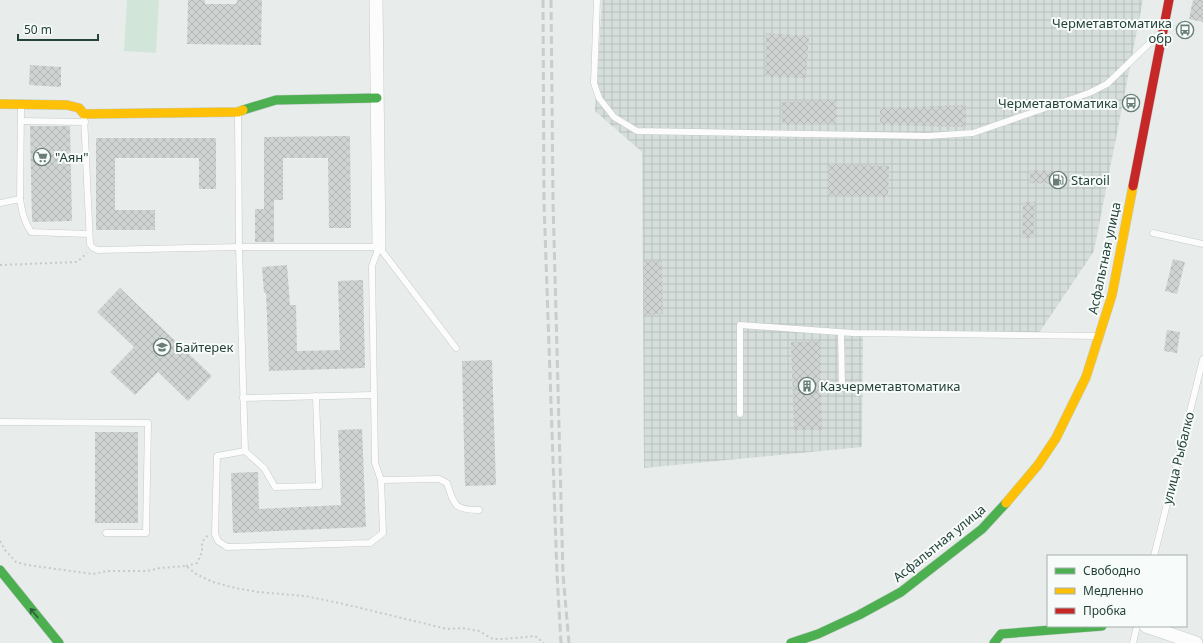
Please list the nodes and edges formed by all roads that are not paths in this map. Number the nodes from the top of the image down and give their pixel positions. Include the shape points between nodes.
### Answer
1 (376, 0) edge
2 (597, 0) edge
3 (1169, 0) edge
4 (1163, 30) junction
5 (377, 98) junction
6 (0, 104) edge
7 (21, 104) junction
8 (238, 112) junction
9 (85, 118) junction
10 (21, 121) junction
11 (20, 199) junction
12 (0, 203) edge
13 (1152, 233) dead end
14 (89, 234) junction
15 (1203, 244) edge
16 (379, 246) junction
17 (239, 247) junction
18 (841, 333) junction
19 (1099, 336) junction
20 (456, 348) dead end
21 (1203, 359) edge
22 (833, 388) dead end
23 (374, 395) junction
24 (316, 396) junction
25 (243, 398) junction
26 (740, 414) dead end
27 (0, 422) edge
28 (245, 452) junction
29 (381, 480) junction
30 (479, 510) dead end
31 (106, 534) dead end
32 (1154, 555) edge
33 (0, 570) edge
34 (1089, 627) edge
35 (1137, 627) edge
36 (1149, 627) edge
37 (59, 643) edge
38 (791, 643) edge
39 (994, 643) edge
40 (1133, 643) edge
41 (1196, 643) edge

1 - 5 street
2 - 4 lane via 594,83 597,93 614,117 637,131 928,136 973,133 1089,94 1107,84
3 - 4 main road, Асфальтная улица
4 - 19 main road, Асфальтная улица via 1112,295
5 - 8 main road via 276,100
5 - 16 street
6 - 7 main road
7 - 9 main road via 67,105 79,108
7 - 10 lane
8 - 9 main road
8 - 17 lane
9 - 10 lane
9 - 14 lane
10 - 11 lane
11 - 12 lane
11 - 14 lane via 22,212 31,232
13 - 15 lane
14 - 17 lane via 92,248 98,250
16 - 17 lane
16 - 20 lane
16 - 23 lane via 372,266
17 - 25 lane
18 - 19 lane
18 - 22 lane via 842,388
18 - 26 lane via 740,325
19 - 38 main road, Асфальтная улица via 1086,377 1056,438 1038,465 982,529 901,592 825,631
21 - 32 lane, улица Рыбалко
23 - 24 lane
23 - 29 lane via 375,463
24 - 25 lane
24 - 28 lane via 319,486 275,487 264,468
25 - 28 lane
27 - 31 lane via 148,423 146,533
28 - 29 lane via 217,456 215,534 218,541 227,547 370,543 383,533
29 - 30 lane via 439,479 447,483 453,503 465,510
37 -> 33 main road
34 - 39 main road via 1001,634
35 - 40 lane
36 - 41 street

